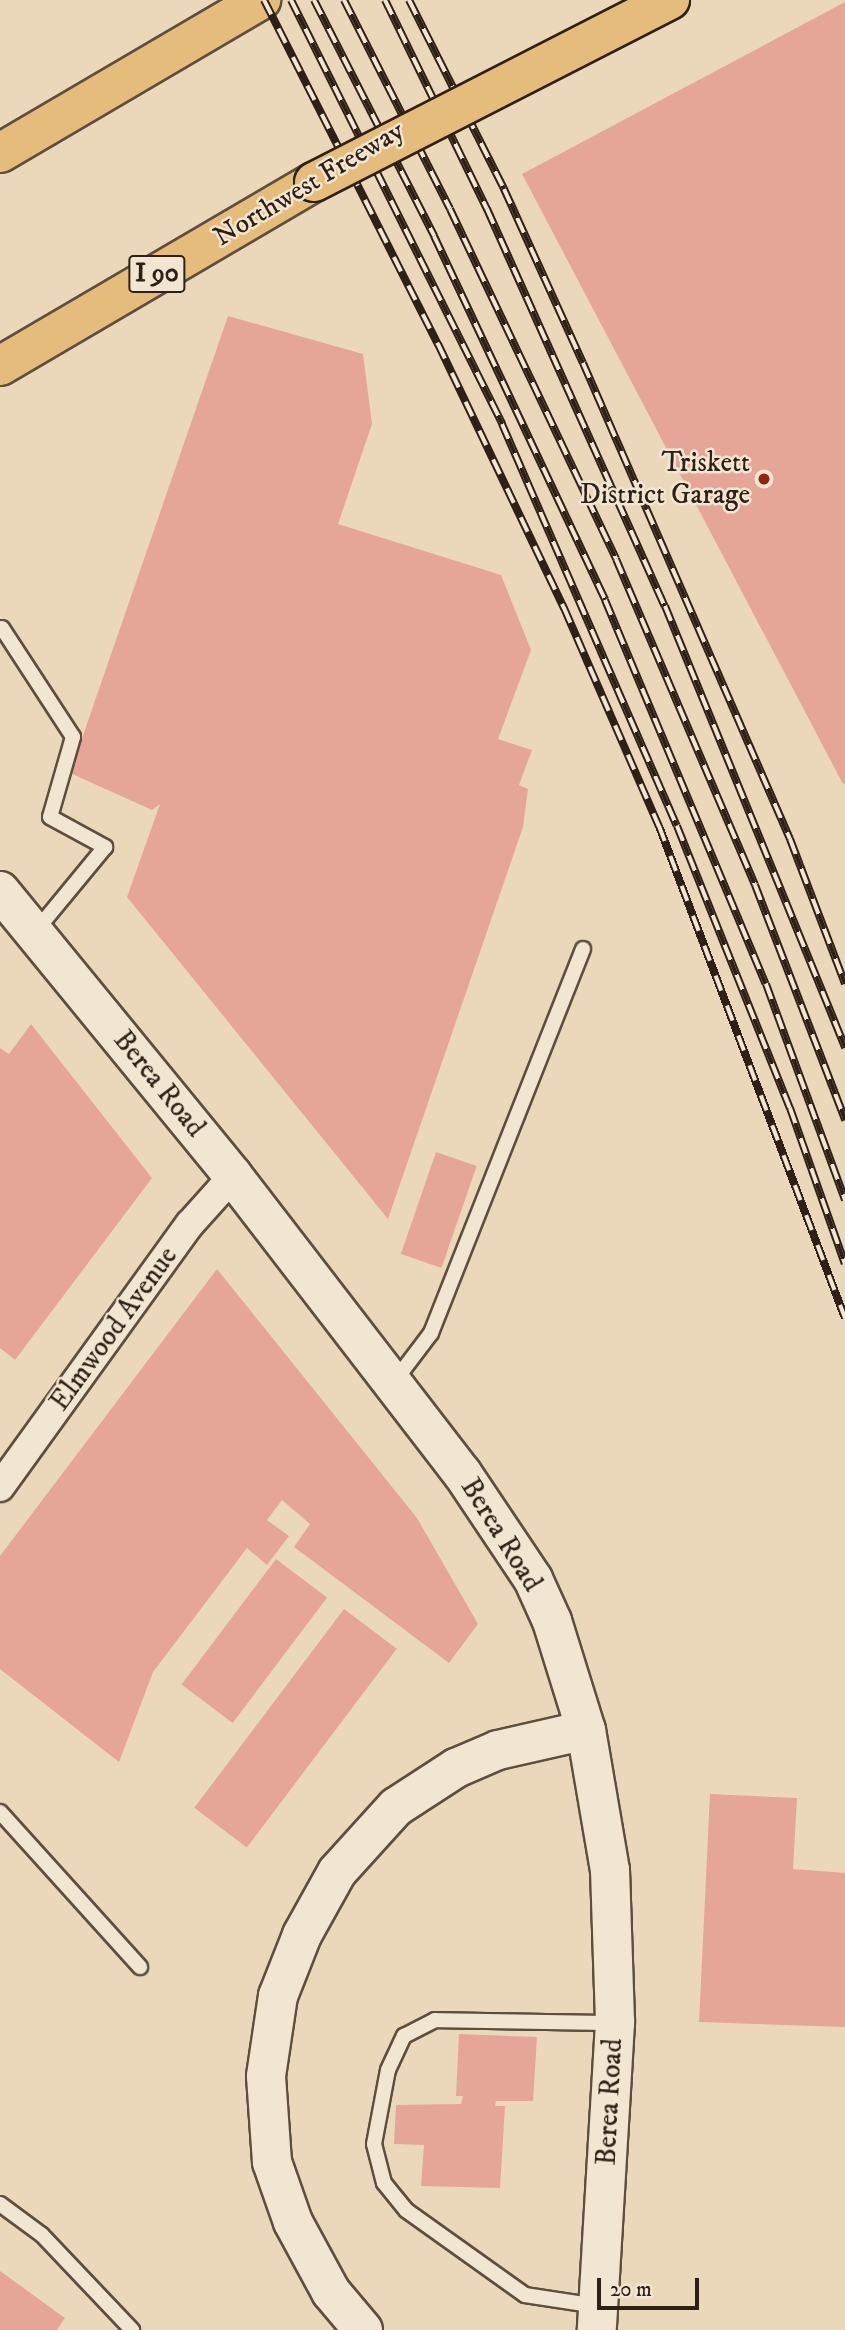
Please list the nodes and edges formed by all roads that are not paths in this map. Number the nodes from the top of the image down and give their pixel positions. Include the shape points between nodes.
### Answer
1 (617, 0) edge
2 (670, 0) edge
3 (246, 9) edge
4 (0, 153) edge
5 (314, 182) junction
6 (0, 366) edge
7 (2, 628) edge
8 (0, 891) edge
9 (34, 933) junction
10 (583, 949) dead end
11 (233, 1176) junction
12 (393, 1384) junction
13 (0, 1487) edge
14 (586, 1730) junction
15 (0, 1812) edge
16 (140, 1967) dead end
17 (615, 2023) junction
18 (0, 2204) edge
19 (598, 2318) edge
20 (132, 2330) edge
21 (363, 2330) edge

1 - 5 highway, Northwest Freeway / I 90, bridge
2 - 5 highway, bridge
3 - 4 highway
5 - 6 highway, Northwest Freeway / I 90
7 - 9 lane via 73,737 50,817 104,847
8 - 9 main road, Berea Road
9 - 11 main road, Berea Road
10 - 12 lane via 431,1333
11 - 12 main road, Berea Road
11 - 13 street, Elmwood Avenue via 190,1224
12 - 14 main road, Berea Road via 462,1473 533,1579 562,1646
14 - 17 main road, Berea Road via 610,1870
14 - 21 main road via 498,1750 456,1768 396,1807 337,1872 302,1935 278,1996 266,2076 272,2162 293,2222 324,2281
15 - 16 lane
17 - 19 main road, Berea Road
17 - 19 lane via 435,2020 404,2036 388,2070 374,2144 384,2183 406,2210 525,2295
18 - 20 lane via 42,2235

